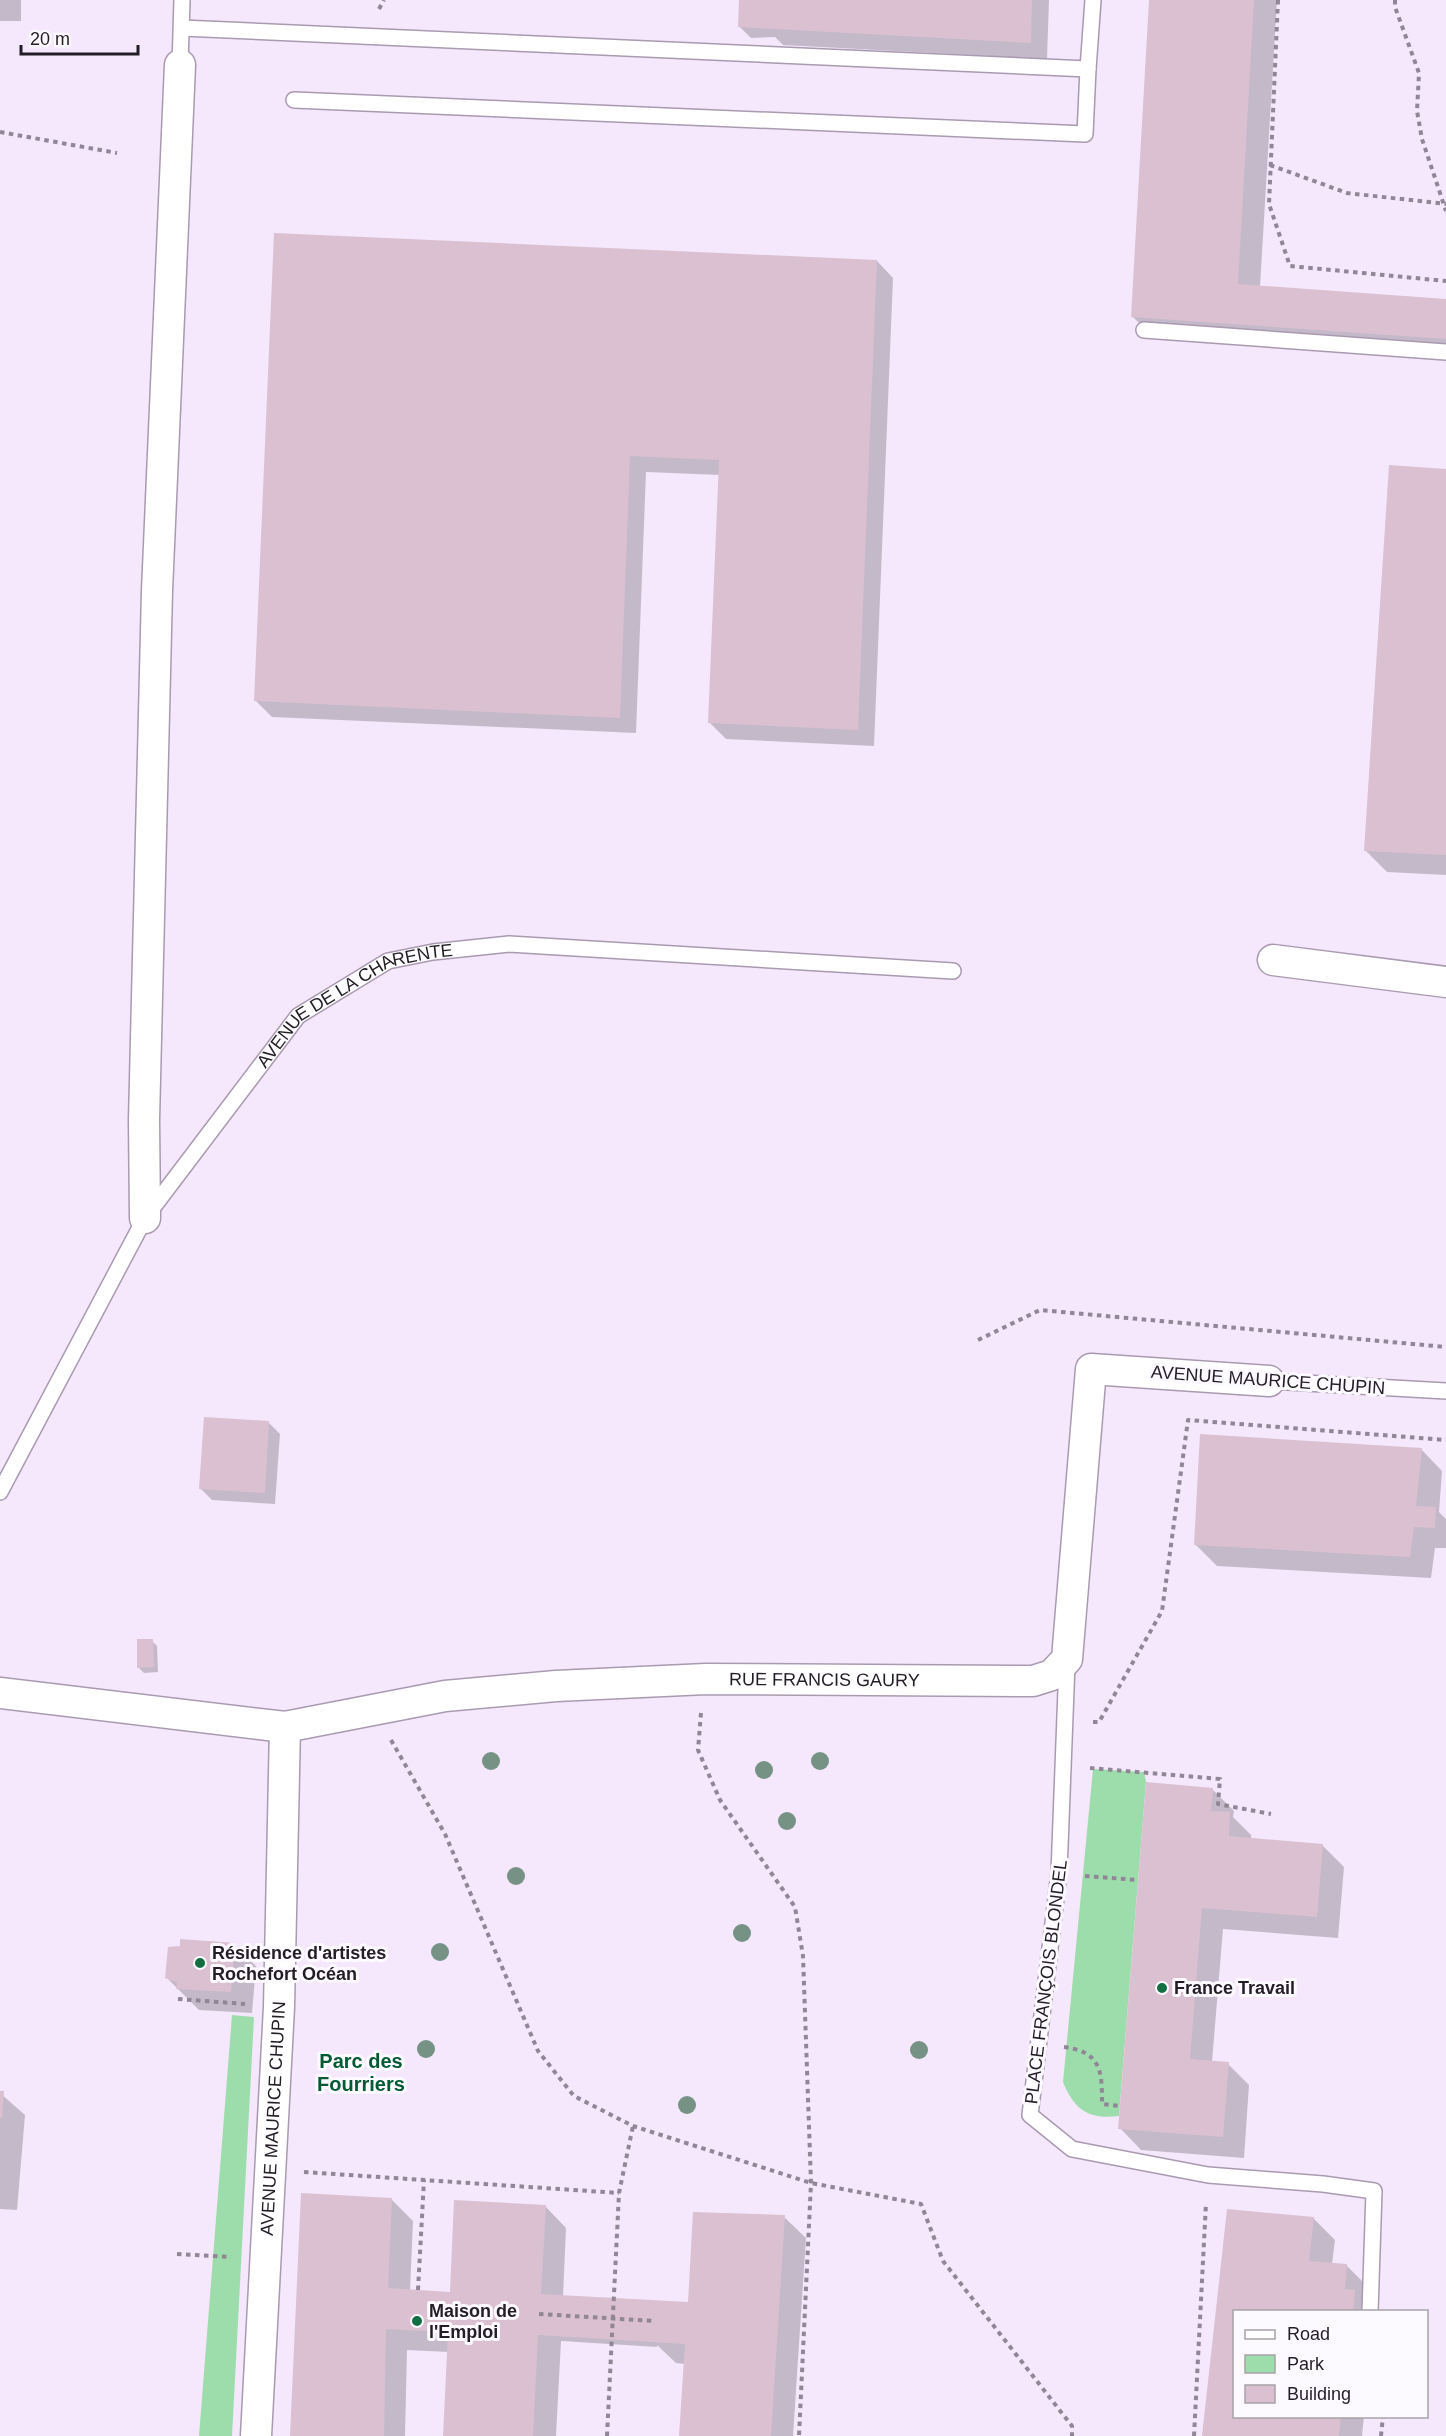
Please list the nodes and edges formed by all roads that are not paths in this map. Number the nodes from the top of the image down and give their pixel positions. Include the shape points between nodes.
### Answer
1 (182, 0) edge
2 (1093, 0) edge
3 (182, 28) junction
4 (180, 65) joint
5 (1088, 69) junction
6 (294, 100) dead end
7 (1144, 330) dead end
8 (1446, 352) edge
9 (1274, 960) dead end
10 (953, 971) dead end
11 (1446, 982) edge
12 (145, 1218) junction
13 (1269, 1381) joint
14 (1446, 1391) edge
15 (0, 1492) edge
16 (1067, 1659) junction
17 (0, 1693) edge
18 (285, 1727) junction
19 (1370, 2310) edge
20 (256, 2436) edge

1 - 3 lane
2 - 5 lane
3 - 4 lane
3 - 5 lane
4 - 12 street via 158,591 144,1120
5 - 6 lane via 1085,134
7 - 8 lane
9 - 11 street
10 - 12 lane, AVENUE DE LA CHARENTE via 509,944 388,961 297,1016
12 - 15 lane, AVENUE DE LA CHARENTE
13 - 14 lane, AVENUE MAURICE CHUPIN
13 - 16 street, AVENUE MAURICE CHUPIN via 1090,1369
16 - 18 street, RUE FRANCIS GAURY via 1052,1675 1033,1681 706,1679 556,1686 467,1694
16 - 19 lane, PLACE FRANÇOIS BLONDEL via 1059,1873 1030,2115 1072,2149 1208,2175 1374,2191
17 - 18 street, RUE FRANCIS GAURY
18 - 20 street, AVENUE MAURICE CHUPIN via 279,2007

